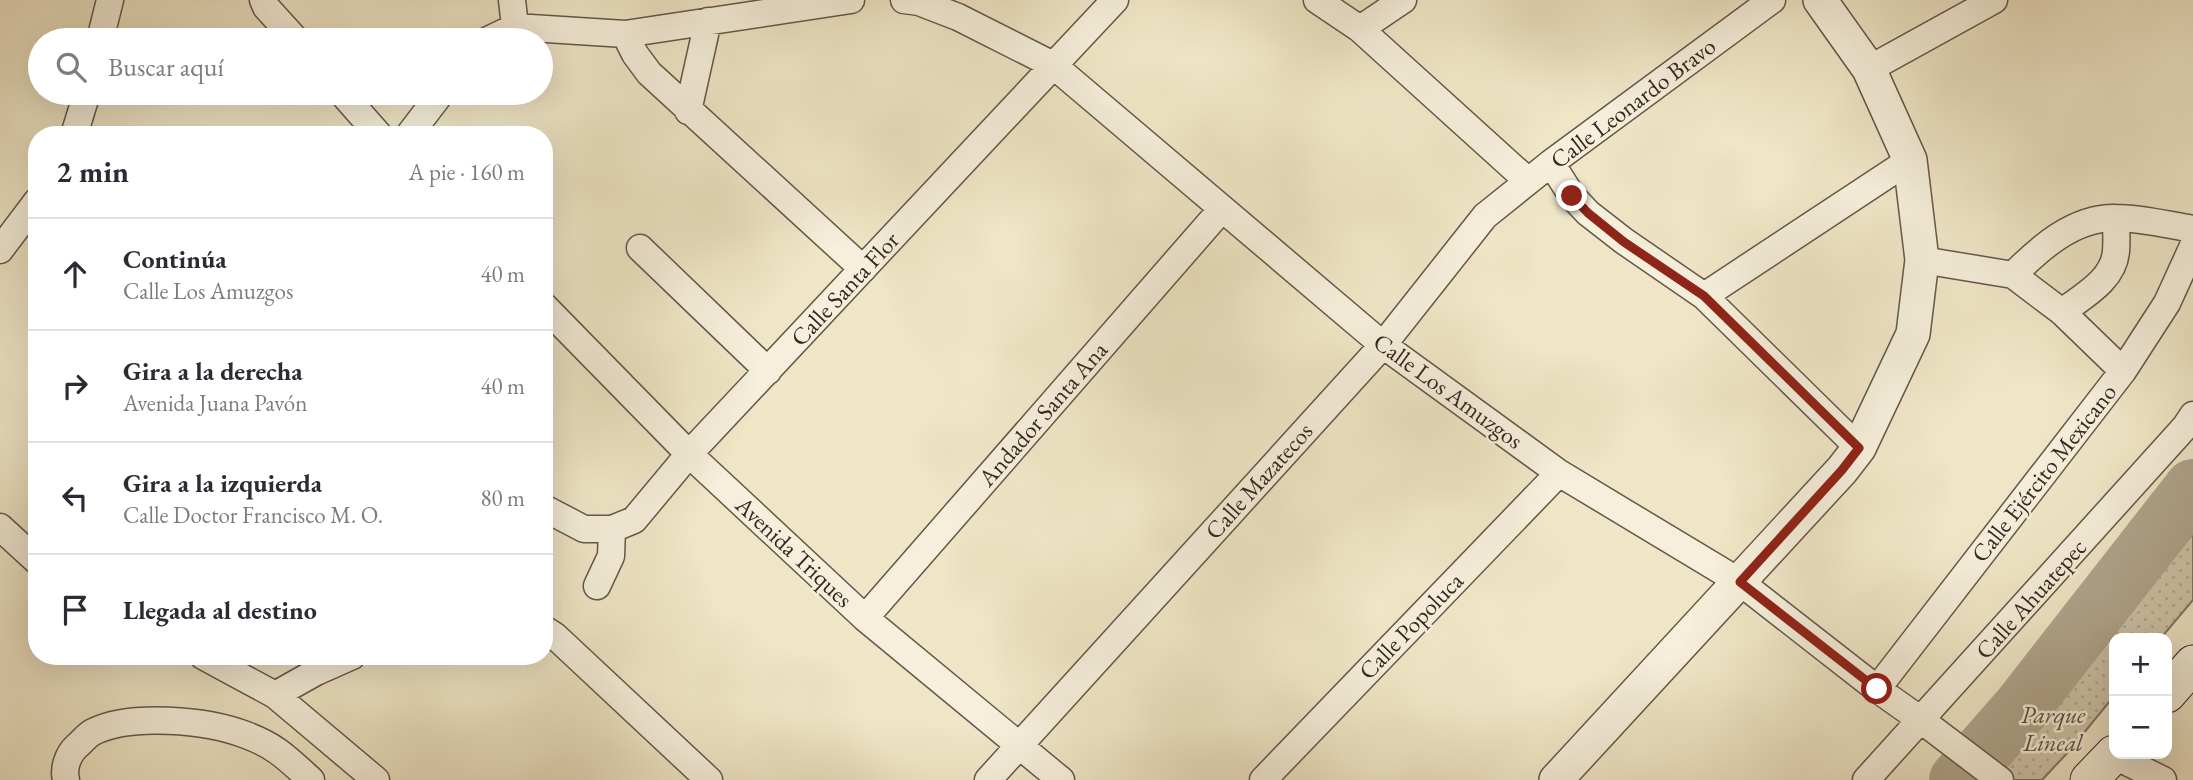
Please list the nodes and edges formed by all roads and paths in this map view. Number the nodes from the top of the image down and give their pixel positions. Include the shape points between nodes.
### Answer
1 (110, 0) edge
2 (263, 0) edge
3 (512, 0) edge
4 (850, 0) edge
5 (904, 0) edge
6 (1114, 0) edge
7 (1317, 0) edge
8 (1404, 0) edge
9 (1772, 0) edge
10 (1820, 0) edge
11 (1994, 0) edge
12 (699, 14) edge
13 (515, 27) joint
14 (103, 28) edge
15 (285, 28) edge
16 (531, 28) edge
17 (553, 29) edge
18 (1360, 29) junction
19 (625, 34) junction
20 (1053, 65) junction
21 (1869, 69) junction
22 (83, 105) edge
23 (353, 105) edge
24 (432, 105) edge
25 (688, 111) junction
26 (77, 126) edge
27 (371, 126) edge
28 (416, 126) edge
29 (1910, 160) junction
30 (1551, 163) junction
31 (1528, 181) junction
32 (1222, 210) junction
33 (28, 213) edge
34 (2116, 218) junction
35 (2193, 229) edge
36 (2193, 246) edge
37 (640, 248) dead end
38 (0, 250) edge
39 (1922, 260) junction
40 (863, 269) junction
41 (2013, 275) junction
42 (1704, 296) junction
43 (2062, 312) junction
44 (553, 315) edge
45 (1383, 345) junction
46 (768, 370) junction
47 (2123, 371) junction
48 (2193, 415) edge
49 (1859, 448) junction
50 (689, 454) junction
51 (1559, 472) junction
52 (553, 513) edge
53 (0, 527) edge
54 (612, 529) junction
55 (28, 553) edge
56 (1740, 582) junction
57 (597, 586) dead end
58 (865, 618) junction
59 (553, 635) edge
60 (2193, 664) edge
61 (219, 665) edge
62 (332, 665) edge
63 (2172, 688) edge
64 (1877, 689) junction
65 (275, 695) junction
66 (1921, 720) junction
67 (1019, 745) junction
68 (2106, 763) edge
69 (66, 780) edge
70 (311, 780) edge
71 (376, 780) edge
72 (709, 780) edge
73 (988, 780) edge
74 (1061, 780) edge
75 (1263, 780) edge
76 (1556, 780) edge
77 (1866, 780) edge
78 (2000, 780) edge
79 (2163, 780) edge

1 - 14 street
2 - 15 street
3 - 13 street
4 - 12 street
5 - 20 street, Calle Los Amuzgos via 958,17
6 - 20 street, Calle Santa Flor
7 - 18 street
8 - 18 street
9 - 30 street, Calle Leonardo Bravo
10 - 21 street
11 - 21 street
12 - 19 street
12 - 25 street
13 - 16 street
17 - 19 street
18 - 31 street
19 - 25 street via 649,73
20 - 32 street, Calle Los Amuzgos
20 - 40 street, Calle Santa Flor
21 - 29 street
22 - 26 street
23 - 27 street
24 - 28 street
25 - 40 street
29 - 39 street
29 - 42 street
30 - 31 street, Calle Leonardo Bravo
30 - 42 street via 1588,213
31 - 45 street, Calle Mazatecos via 1485,216
32 - 45 street, Calle Los Amuzgos
32 - 58 street, Andador Santa Ana
33 - 38 street
34 - 35 street
34 - 41 street via 2072,229 2043,245
34 - 43 street via 2117,254 2109,272
36 - 47 street, Calle Ejército Mexicano via 2167,303
37 - 46 street
39 - 41 street
39 - 49 street via 1913,334
40 - 46 street, Calle Santa Flor
41 - 43 street
42 - 49 street
43 - 47 street
44 - 50 street, Avenida Triques
45 - 51 street, Calle Los Amuzgos
45 - 67 street, Calle Mazatecos
46 - 50 street, Calle Santa Flor
47 - 64 street, Calle Ejército Mexicano
48 - 66 street, Calle Ahuatepec
49 - 56 street
50 - 54 street, Calle Santa Flor via 634,520
50 - 58 street, Avenida Triques
51 - 56 street, Calle Los Amuzgos
51 - 75 street, Calle Popoluca
52 - 54 street via 584,529
53 - 55 street
54 - 57 street via 611,556
56 - 64 street, Calle Los Amuzgos
56 - 76 street
58 - 67 street, Avenida Triques
59 - 72 street
60 - 63 main road
61 - 65 street
62 - 65 street
64 - 66 street, Calle Los Amuzgos
65 - 71 street
66 - 77 street, Calle Ahuatepec
66 - 78 street, Calle Los Amuzgos
67 - 73 street, Calle Mazatecos
67 - 74 street, Avenida Triques
68 - 79 street
69 - 70 street via 70,752 92,733 125,722 184,721 243,733 275,747

